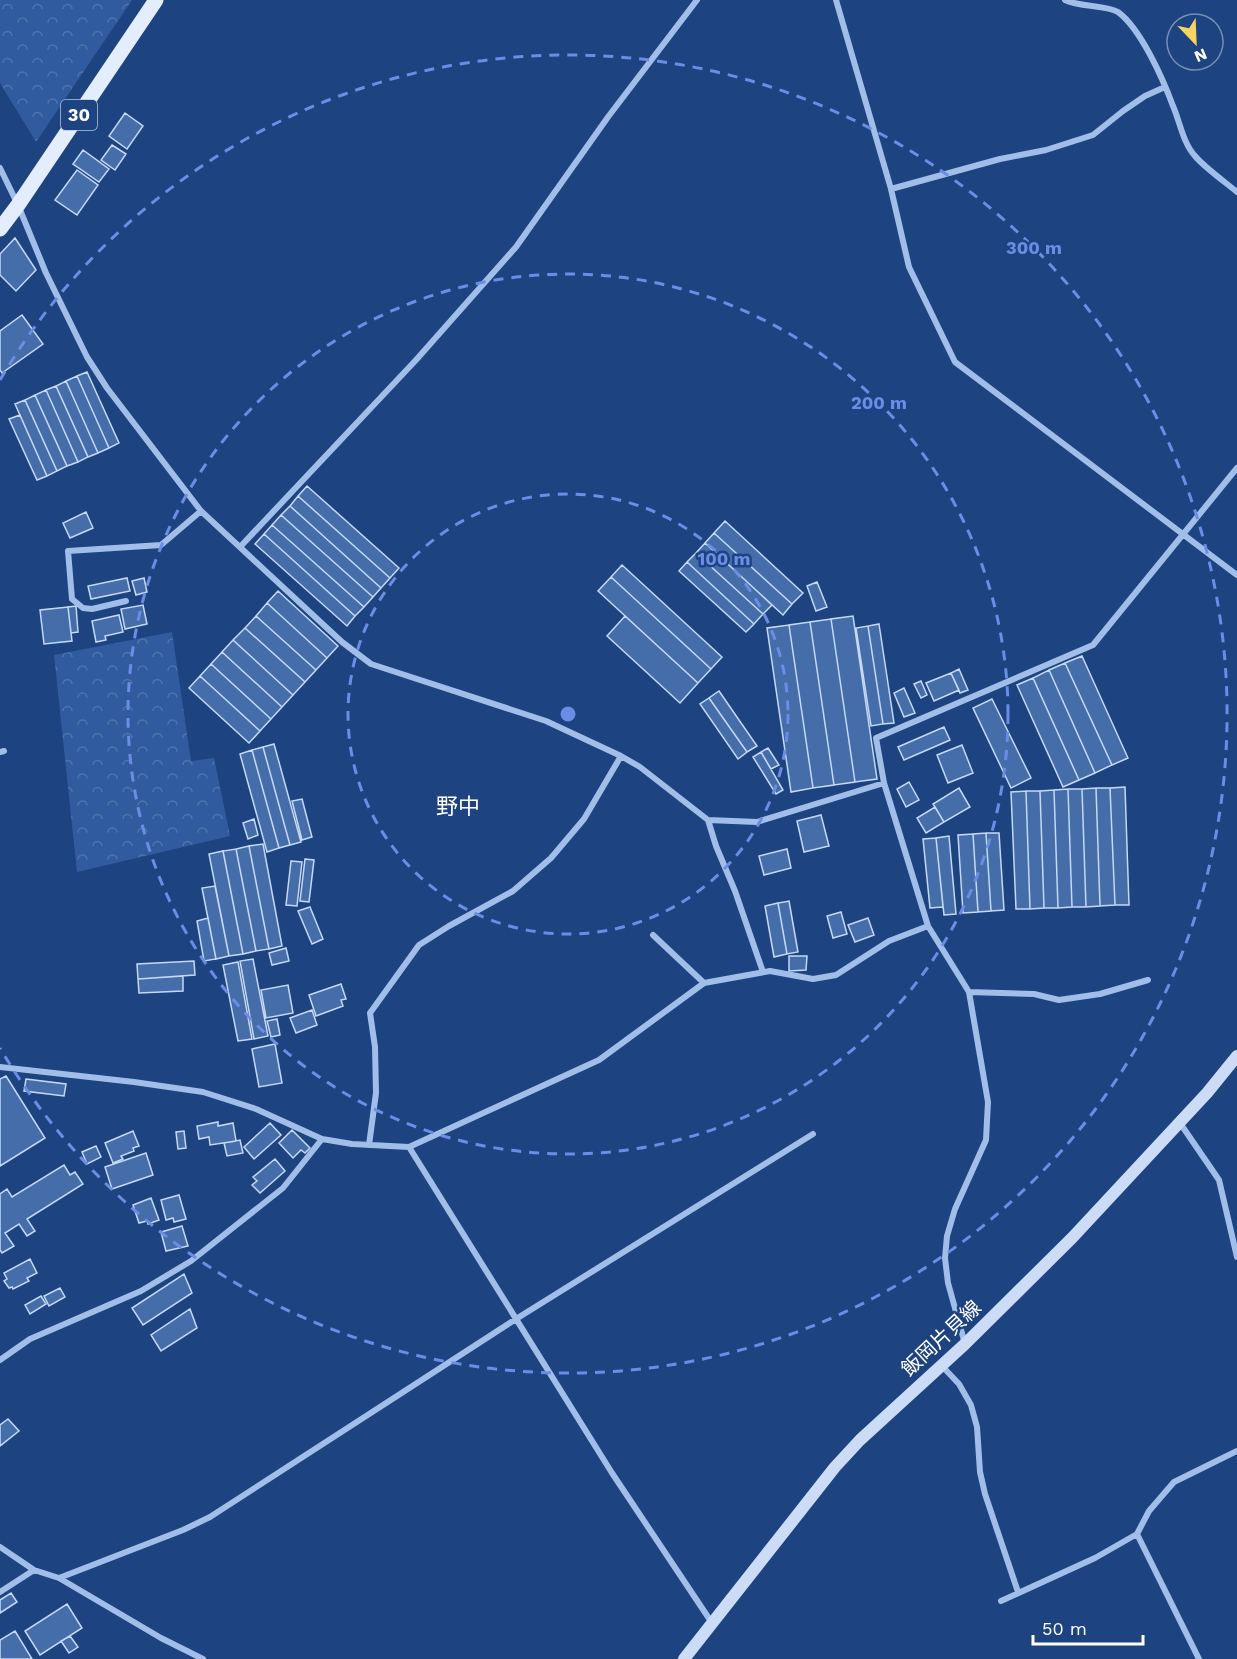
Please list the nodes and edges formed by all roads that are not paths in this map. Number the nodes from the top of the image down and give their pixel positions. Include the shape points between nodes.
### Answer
1 (156, 0) edge
2 (697, 0) edge
3 (836, 0) edge
4 (1065, 0) edge
5 (1165, 87) junction
6 (0, 168) edge
7 (891, 189) junction
8 (1237, 192) edge
9 (18, 206) junction
10 (0, 229) edge
11 (1237, 468) edge
12 (201, 511) junction
13 (1183, 534) junction
14 (240, 547) junction
15 (1237, 575) edge
16 (126, 601) dead end
17 (621, 756) junction
18 (884, 783) junction
19 (708, 819) junction
20 (928, 926) junction
21 (653, 935) dead end
22 (763, 972) junction
23 (1148, 980) dead end
24 (704, 983) junction
25 (969, 992) junction
26 (1237, 1056) edge
27 (0, 1067) edge
28 (1180, 1123) junction
29 (813, 1134) dead end
30 (322, 1139) junction
31 (369, 1145) junction
32 (409, 1147) junction
33 (1237, 1257) edge
34 (516, 1319) junction
35 (965, 1344) junction
36 (0, 1360) edge
37 (942, 1366) junction
38 (1237, 1451) edge
39 (1137, 1534) junction
40 (0, 1547) edge
41 (34, 1570) junction
42 (59, 1578) junction
43 (0, 1592) edge
44 (1018, 1593) junction
45 (1001, 1601) dead end
46 (712, 1623) junction
47 (203, 1659) edge
48 (684, 1659) edge
49 (1199, 1659) edge

1 - 9 main road, 30
2 - 14 street via 516,248
3 - 7 street
4 - 5 street via 1116,10 1133,25
5 - 7 street via 1145,96 1093,135
5 - 8 street via 1194,156
6 - 9 street
7 - 13 street via 909,267 955,362
9 - 10 main road, 30
9 - 12 street via 87,357
11 - 13 street
12 - 14 street
12 - 16 street via 161,545 68,551 72,599 83,608 92,609
13 - 15 street
13 - 18 street via 1093,645 876,738
14 - 17 street via 371,664 546,721
17 - 19 street
17 - 31 street via 584,819 551,858 513,891 419,945 370,1013 376,1093
18 - 19 street via 757,822
18 - 20 street
19 - 22 street
20 - 22 street via 889,941 836,975 813,979
20 - 25 street
21 - 24 street
22 - 24 street
23 - 25 street via 1100,994 1059,1000 1034,994
24 - 32 street via 599,1060
25 - 35 street via 988,1102 986,1140 955,1209 945,1258
26 - 28 main road, 飯岡片貝線
27 - 30 street via 203,1092 256,1109
28 - 33 street via 1219,1180
28 - 35 main road, 飯岡片貝線
29 - 34 street
30 - 31 street
30 - 36 street via 283,1188 191,1261 141,1291 30,1339
31 - 32 street
32 - 34 street
34 - 42 street via 210,1517
34 - 46 street
35 - 37 main road, 飯岡片貝線
37 - 44 street via 971,1405 985,1494
37 - 46 main road, 飯岡片貝線 via 835,1467
38 - 39 street via 1174,1482 1149,1511
39 - 44 street
39 - 49 street
40 - 41 street
41 - 42 street
41 - 43 street
42 - 47 street
44 - 45 street
46 - 48 main road, 飯岡片貝線

